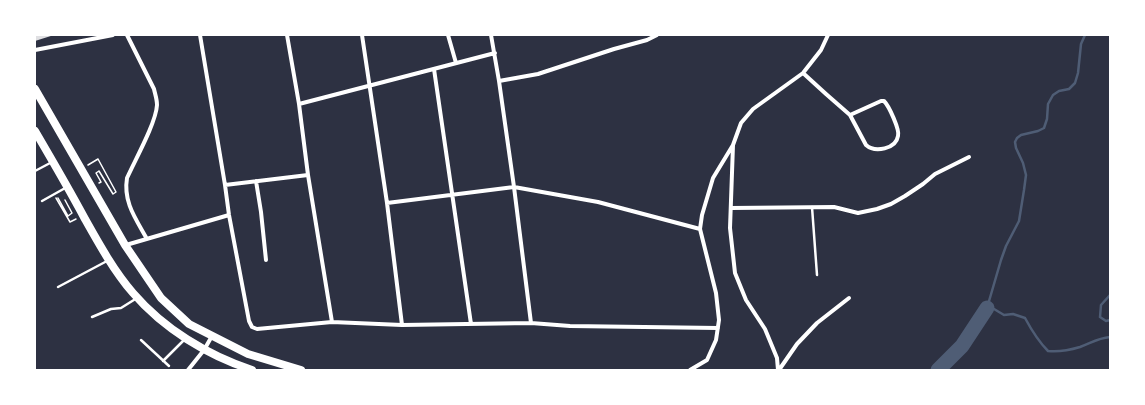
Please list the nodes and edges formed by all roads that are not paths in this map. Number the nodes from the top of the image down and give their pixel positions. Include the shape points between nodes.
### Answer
1 (113, 35) edge
2 (127, 35) edge
3 (200, 35) edge
4 (287, 35) edge
5 (362, 35) edge
6 (448, 35) edge
7 (491, 35) edge
8 (657, 35) edge
9 (828, 35) edge
10 (35, 50) edge
11 (495, 53) junction
12 (456, 63) junction
13 (434, 69) junction
14 (803, 73) junction
15 (499, 81) junction
16 (371, 86) junction
17 (35, 89) edge
18 (299, 104) junction
19 (850, 115) junction
20 (35, 131) edge
21 (733, 145) junction
22 (969, 157) dead end
23 (53, 162) junction
24 (35, 172) edge
25 (308, 176) junction
26 (256, 181) junction
27 (225, 185) junction
28 (67, 187) junction
29 (514, 187) junction
30 (451, 194) junction
31 (42, 201) dead end
32 (387, 203) junction
33 (812, 207) junction
34 (731, 208) junction
35 (229, 215) junction
36 (700, 229) junction
37 (147, 239) junction
38 (125, 245) junction
39 (109, 260) junction
40 (266, 260) dead end
41 (817, 275) dead end
42 (58, 287) dead end
43 (138, 298) junction
44 (850, 298) dead end
45 (92, 317) dead end
46 (332, 322) junction
47 (530, 323) junction
48 (471, 324) junction
49 (402, 326) junction
50 (718, 328) junction
51 (212, 336) junction
52 (185, 339) junction
53 (141, 340) dead end
54 (204, 350) junction
55 (163, 361) junction
56 (169, 366) dead end
57 (188, 370) edge
58 (252, 370) edge
59 (301, 370) edge
60 (690, 370) edge
61 (779, 370) edge

1 - 10 street
2 - 37 street via 156,97 157,105 152,125 127,178 126,186 130,208
3 - 27 street
4 - 18 street
5 - 16 street
6 - 12 street
7 - 11 street
8 - 15 street via 538,74
9 - 14 street via 821,50
11 - 12 street
11 - 15 street
12 - 13 street
13 - 16 street
13 - 30 street
14 - 19 street
14 - 21 street via 752,109 741,123
15 - 29 street
16 - 18 street
16 - 32 street
17 - 38 highway
18 - 25 street
19 - 19 street via 870,149 885,148 897,139 899,134 884,101
20 - 23 highway
21 - 34 street
21 - 36 street via 713,178
22 - 33 street via 935,174 891,204 877,209 858,213 834,207
23 - 24 lane
23 - 28 highway
25 - 26 street
25 - 46 street
26 - 27 street
26 - 40 street
27 - 35 street
28 - 31 lane
28 - 39 highway
29 - 30 street
29 - 36 street via 598,202
29 - 47 street
30 - 32 street
30 - 48 street
32 - 49 street
33 - 34 street
33 - 41 lane
34 - 61 street via 730,228 735,273 746,300 765,329
35 - 37 street
35 - 46 street via 252,327 257,329
36 - 50 street via 716,293
37 - 38 street
38 - 51 highway via 161,298 189,324
39 - 42 lane
39 - 43 highway
43 - 45 lane via 121,308 111,309
43 - 52 highway
44 - 61 street via 817,323 797,344
46 - 49 street
47 - 48 street
47 - 50 street
48 - 49 street
50 - 60 street via 716,340 707,360
51 - 54 street
51 - 59 highway via 248,354
52 - 54 highway
52 - 55 lane
53 - 55 lane
54 - 57 street
54 - 58 highway
55 - 56 lane

